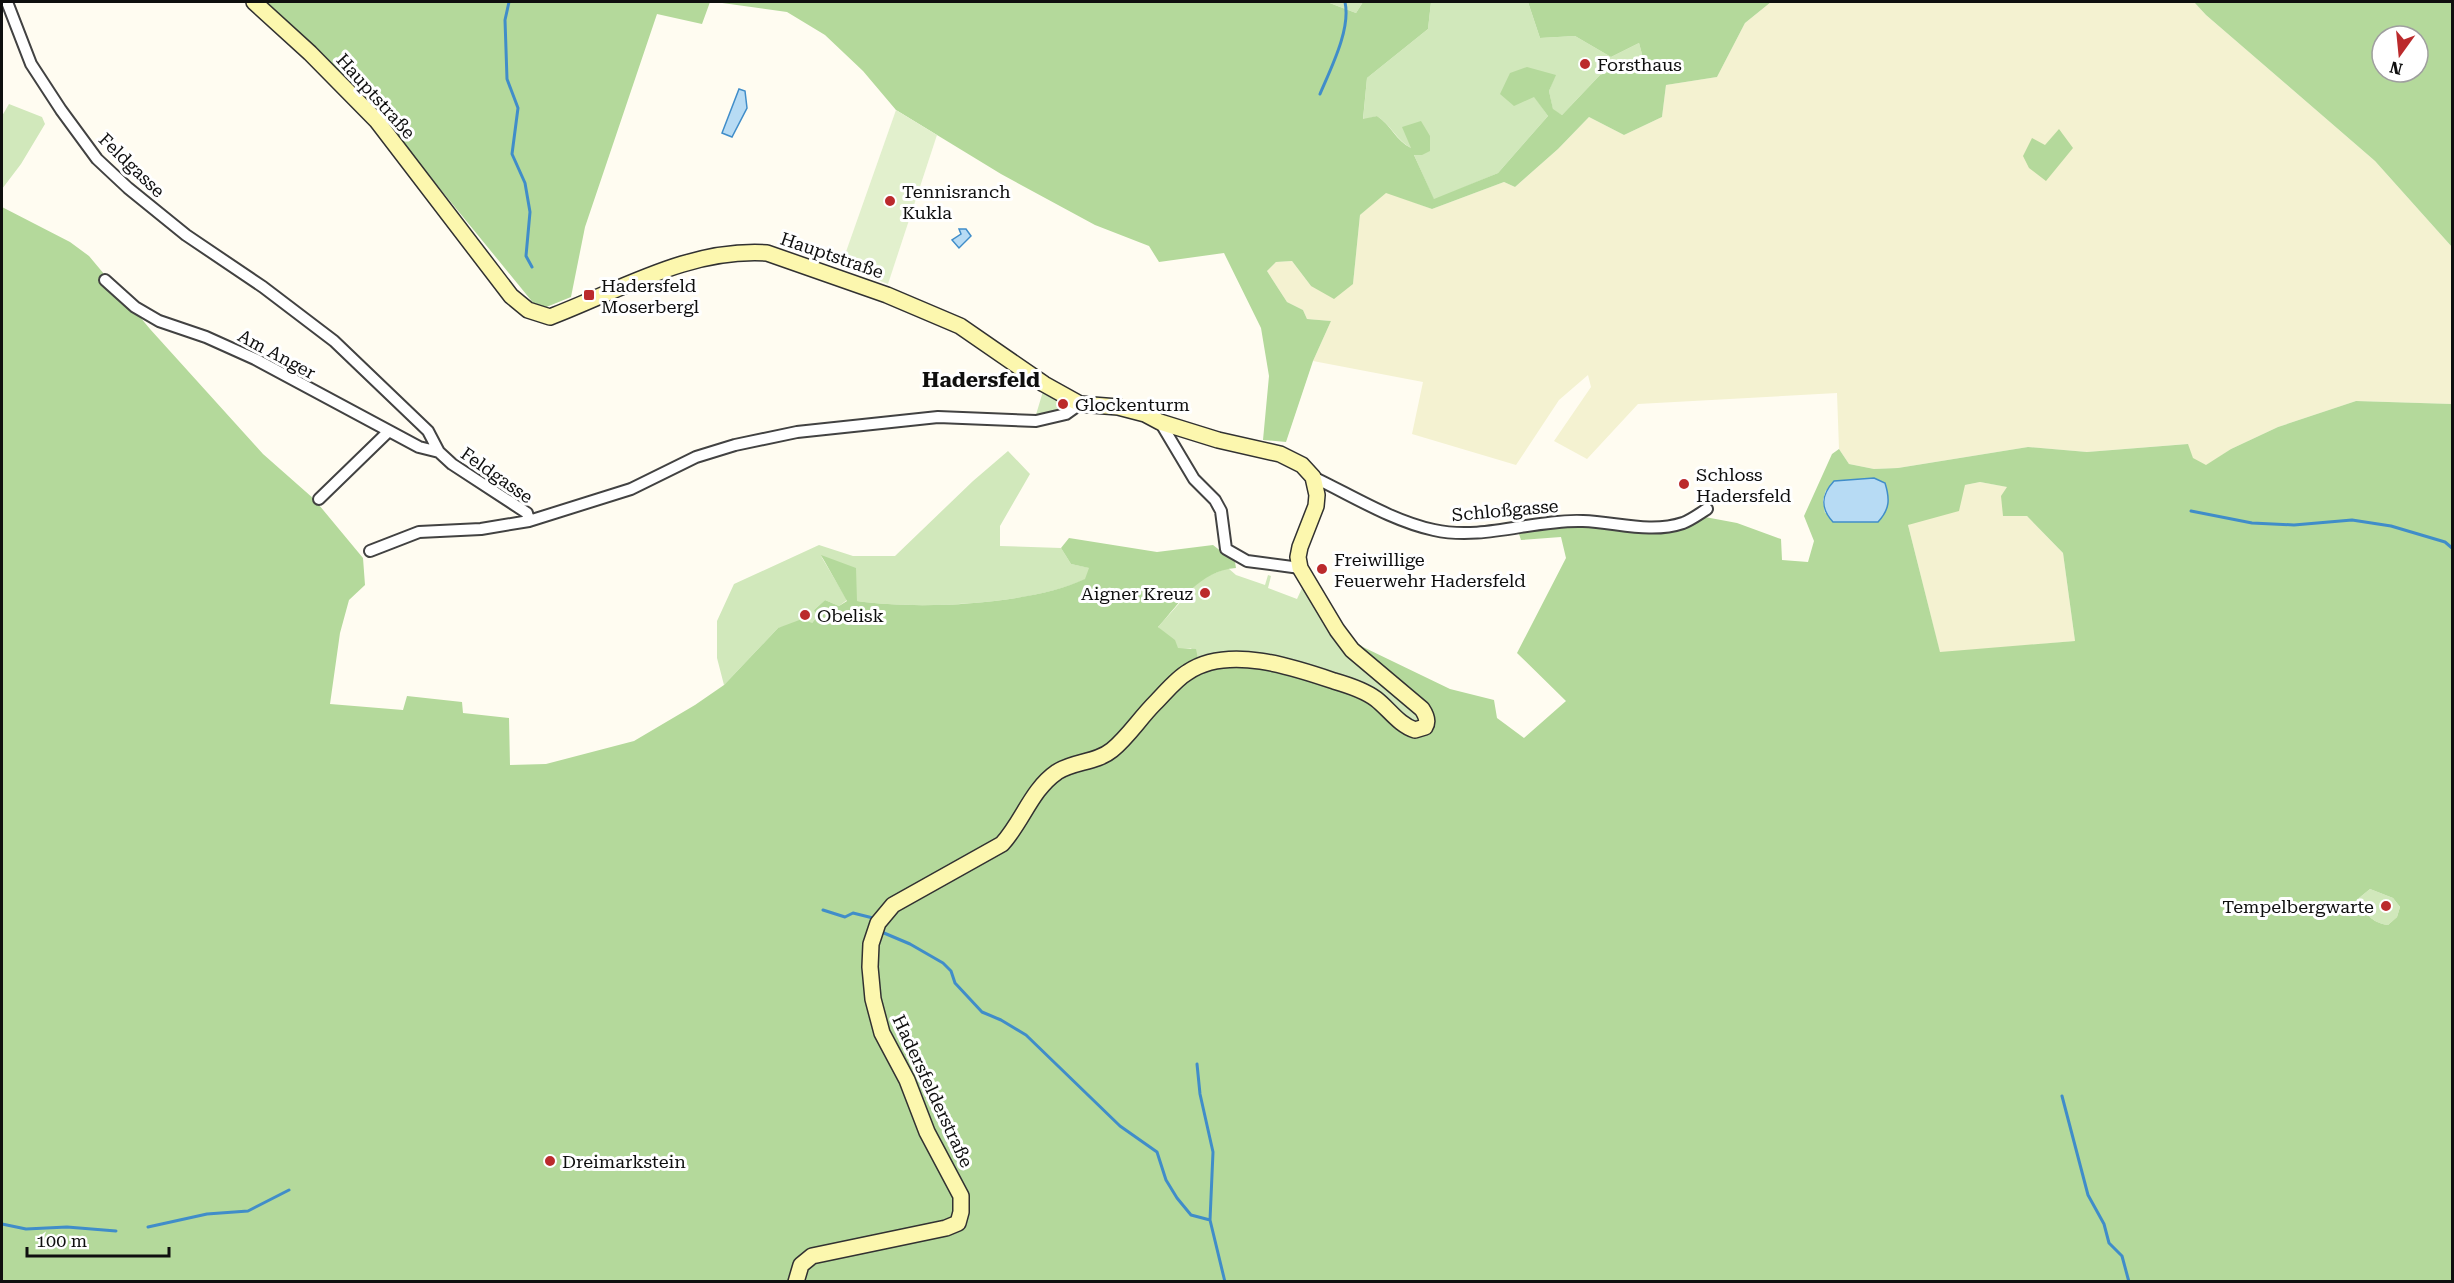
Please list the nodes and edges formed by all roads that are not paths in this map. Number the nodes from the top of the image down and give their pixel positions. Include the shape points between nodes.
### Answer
1 (7, 2) edge
2 (254, 2) edge
3 (105, 280) dead end
4 (1080, 404) junction
5 (1160, 422) junction
6 (389, 432) junction
7 (439, 452) junction
8 (1313, 477) junction
9 (319, 499) dead end
10 (1707, 509) dead end
11 (529, 521) junction
12 (370, 551) dead end
13 (1300, 568) junction
14 (796, 1281) edge

1 - 7 street, Feldgasse via 31,64 97,159 186,235 334,341 428,431
2 - 4 street, Hauptstraße via 377,121 511,296 528,310 550,317 686,262 748,252 767,254 887,295 960,326
3 - 6 street, Am Anger via 135,307 159,321 255,359
4 - 5 street, Hauptstraße via 1118,407
4 - 11 street, Feldgasse via 1066,414 1036,421 912,418 817,429 745,443 696,457 631,489
5 - 8 street, Hauptstraße via 1281,454 1302,465
5 - 13 street via 1194,479 1221,511 1226,549 1247,561
6 - 7 street, Am Anger
6 - 9 street
7 - 11 street, Feldgasse via 527,513
8 - 10 street, Schloßgasse via 1413,524 1456,533 1557,521 1642,528 1683,523
8 - 13 street via 1316,506 1300,547
11 - 12 street via 481,529 419,532
13 - 14 street, Hadersfelderstraße via 1352,650 1422,709 1425,727 1409,728 1375,699 1334,680 1247,659 1211,662 1188,672 1113,750 1049,778 1002,844 893,904 878,923 871,944 873,999 882,1033 961,1196 961,1212 958,1223 946,1228 812,1256 801,1265

